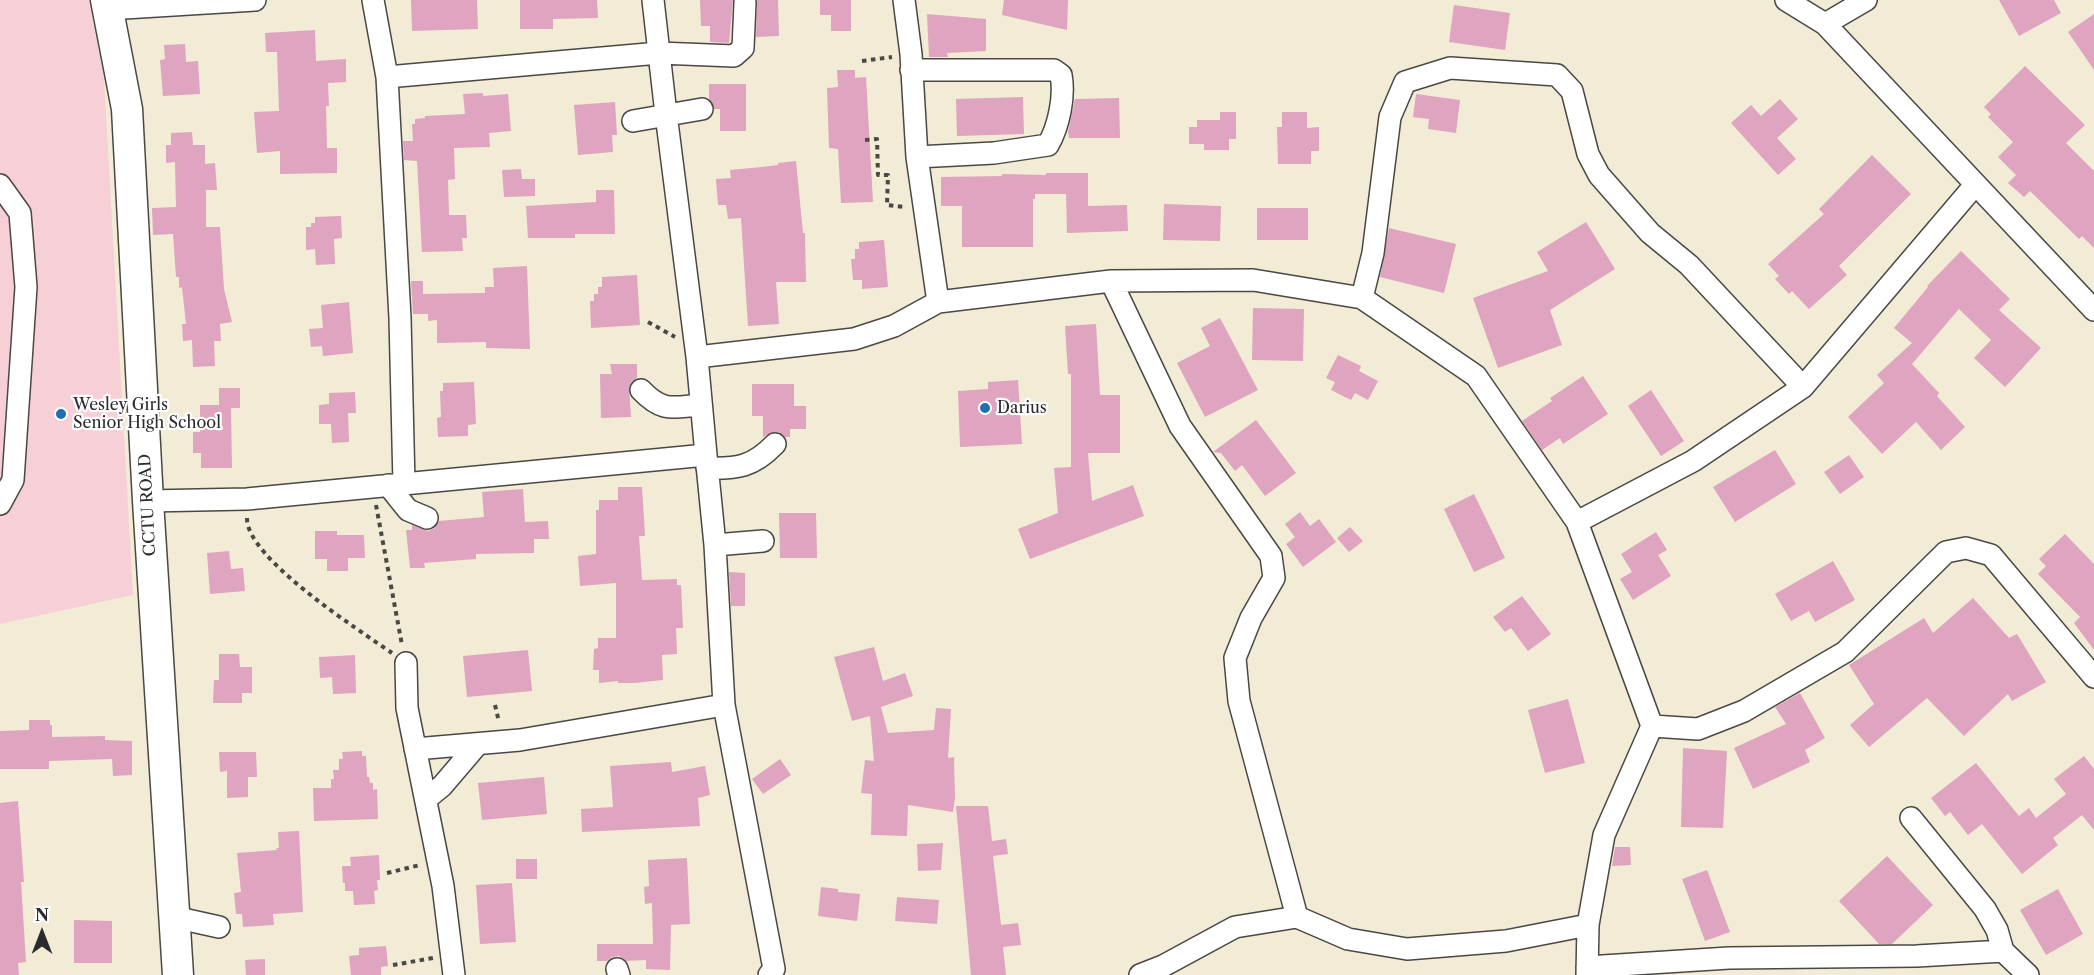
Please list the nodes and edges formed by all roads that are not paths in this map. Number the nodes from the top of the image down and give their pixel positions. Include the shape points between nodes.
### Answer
1 (255, 0) edge
2 (373, 0) edge
3 (653, 0) edge
4 (904, 0) edge
5 (1786, 0) edge
6 (1866, 0) edge
7 (745, 3) dead end
8 (107, 5) edge
9 (1825, 24) junction
10 (659, 53) junction
11 (911, 62) junction
12 (387, 77) junction
13 (702, 109) dead end
14 (666, 114) junction
15 (633, 121) dead end
16 (917, 157) junction
17 (0, 185) edge
18 (1975, 185) junction
19 (1111, 281) junction
20 (1362, 298) junction
21 (938, 302) junction
22 (2094, 310) edge
23 (696, 349) junction
24 (1803, 387) junction
25 (641, 390) dead end
26 (701, 405) junction
27 (775, 444) dead end
28 (706, 461) junction
29 (389, 485) junction
30 (148, 501) junction
31 (0, 504) edge
32 (427, 518) dead end
33 (1576, 522) junction
34 (764, 541) dead end
35 (715, 545) junction
36 (406, 663) road end
37 (2094, 677) edge
38 (724, 705) junction
39 (1652, 726) junction
40 (477, 745) junction
41 (415, 749) junction
42 (426, 799) junction
43 (1911, 818) dead end
44 (174, 917) junction
45 (1297, 917) junction
46 (1588, 926) junction
47 (219, 927) dead end
48 (2002, 951) junction
49 (453, 965) edge
50 (1587, 971) edge
51 (774, 973) edge
52 (178, 975) edge
53 (1140, 975) edge
54 (2028, 975) edge

1 - 8 street
2 - 12 street
3 - 10 street
4 - 11 street
5 - 9 street
6 - 9 street
7 - 10 street via 743,48 734,56
8 - 30 street, CCTU ROAD via 127,109
9 - 18 street
10 - 12 street
10 - 14 street
11 - 16 street
11 - 16 street via 1054,70 1061,75 1063,86 1054,134 1048,145 994,153
12 - 29 street via 400,318
13 - 14 street
14 - 15 street
14 - 23 street
16 - 21 street
17 - 31 street via 20,213 26,287 14,480
18 - 22 street
18 - 24 street
19 - 20 street via 1253,280
19 - 21 street
19 - 45 street via 1180,426 1271,556 1274,578 1251,618 1235,658 1239,701
20 - 24 street via 1373,254 1390,117 1405,82 1450,68 1557,75 1572,91 1588,154 1599,175 1650,233 1689,265
20 - 33 street via 1476,376
21 - 23 street via 894,326 854,339
23 - 26 street
24 - 33 street via 1693,461
25 - 26 street via 663,408
26 - 28 street
27 - 28 street via 762,458 747,465 726,469
28 - 29 street
28 - 35 street
29 - 30 street via 247,499
29 - 32 street via 408,510
30 - 44 street, CCTU ROAD
33 - 39 street
34 - 35 street
35 - 38 street
36 - 41 street via 407,708
37 - 39 street via 1991,555 1966,548 1946,552 1845,652 1744,711 1698,729
38 - 40 street
38 - 51 street
39 - 46 street via 1604,835
40 - 41 street
40 - 42 street
41 - 42 street
42 - 49 street
43 - 48 street via 1984,909 1997,930
44 - 47 street
44 - 52 street, CCTU ROAD
45 - 46 street via 1348,939 1407,949 1506,941
45 - 53 street via 1235,927
46 - 50 street
48 - 50 street via 1729,958
48 - 54 street

